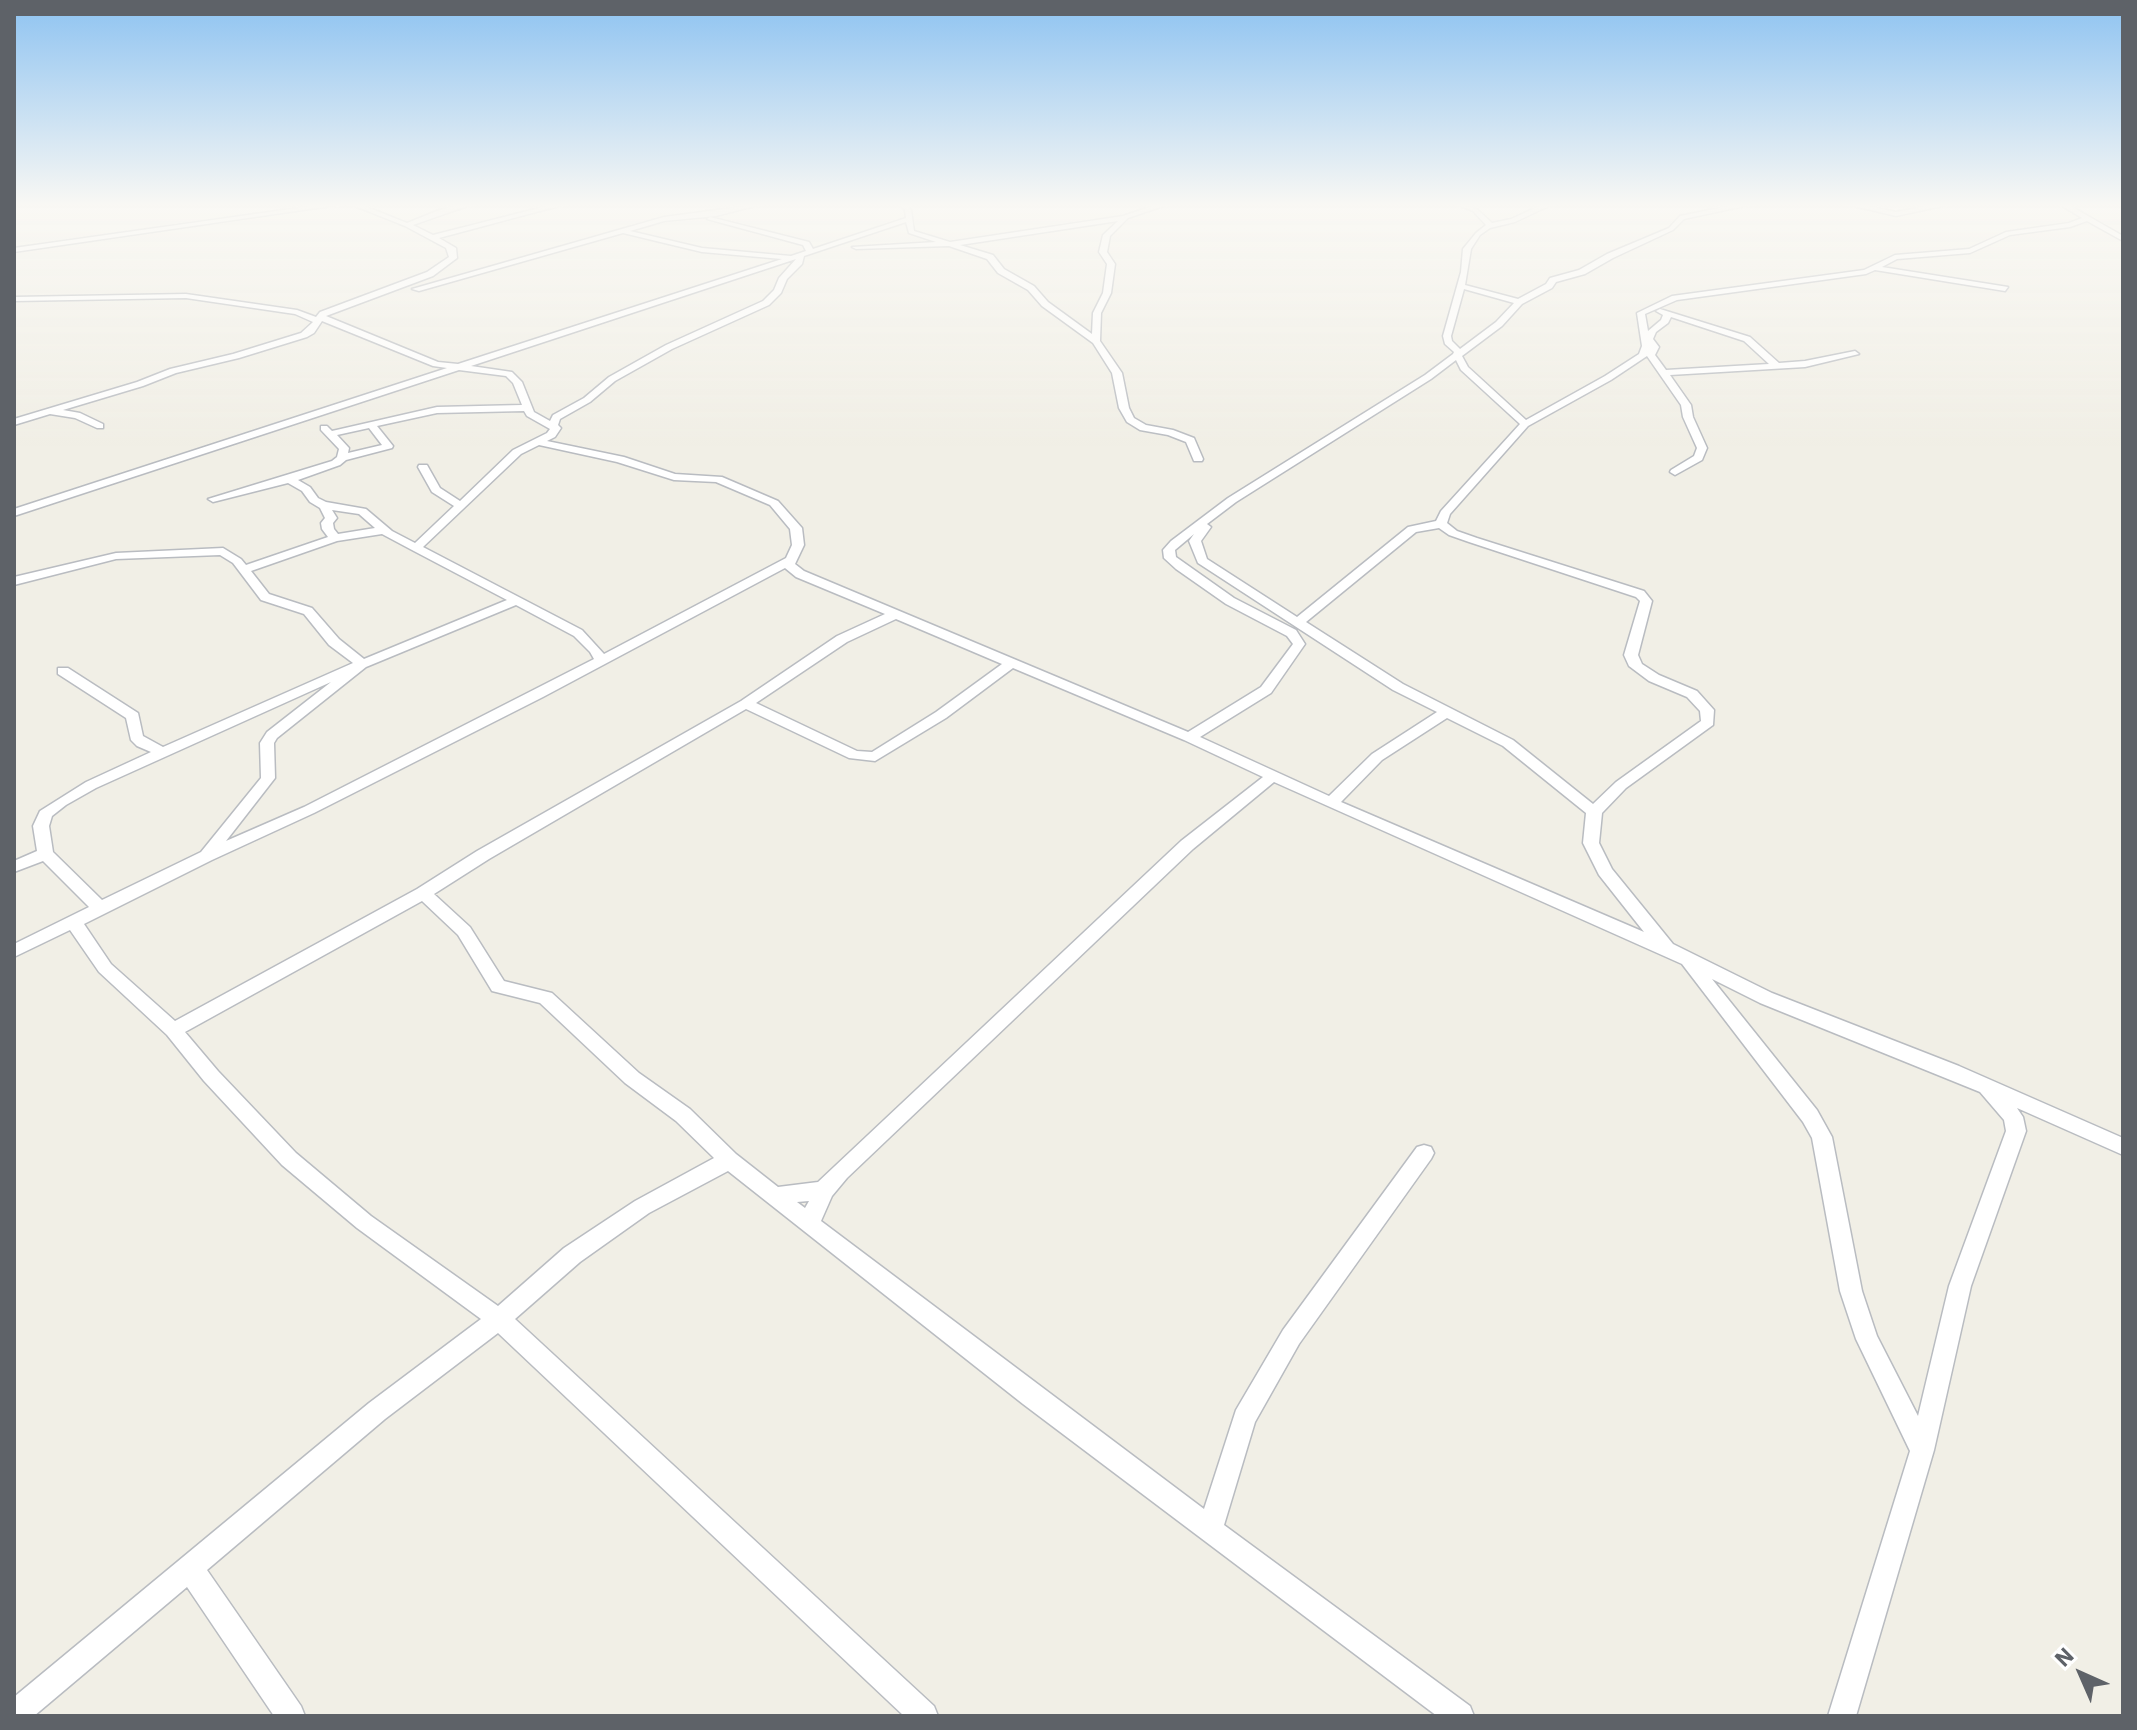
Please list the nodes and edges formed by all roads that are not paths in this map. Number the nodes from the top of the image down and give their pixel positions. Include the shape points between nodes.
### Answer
1 (403, 285) edge
2 (434, 285) edge
3 (716, 285) edge
4 (779, 285) edge
5 (1025, 285) edge
6 (1108, 285) edge
7 (1546, 285) edge
8 (1767, 285) edge
9 (1979, 285) edge
10 (1460, 286) joint
11 (2005, 289) dead end
12 (14, 299) edge
13 (1519, 302) junction
14 (1651, 308) junction
15 (1668, 313) junction
16 (322, 317) junction
17 (1096, 341) junction
18 (1458, 353) junction
19 (1855, 354) dead end
20 (1776, 365) junction
21 (459, 367) junction
22 (1662, 373) junction
23 (525, 408) junction
24 (40, 412) junction
25 (319, 412) junction
26 (14, 420) edge
27 (1525, 424) junction
28 (371, 425) junction
29 (553, 425) junction
30 (100, 426) dead end
31 (330, 434) junction
32 (539, 442) junction
33 (342, 458) junction
34 (1198, 459) dead end
35 (423, 467) dead end
36 (1675, 472) dead end
37 (289, 479) junction
38 (213, 499) dead end
39 (1232, 500) junction
40 (459, 505) junction
41 (325, 506) junction
42 (14, 513) edge
43 (1441, 524) junction
44 (385, 530) junction
45 (335, 538) junction
46 (416, 548) junction
47 (789, 561) junction
48 (243, 570) junction
49 (768, 573) junction
50 (800, 574) junction
51 (14, 581) edge
52 (516, 601) junction
53 (896, 614) junction
54 (1297, 623) junction
55 (601, 660) junction
56 (1013, 662) junction
57 (362, 664) junction
58 (63, 671) dead end
59 (746, 704) junction
60 (1445, 713) junction
61 (1189, 737) junction
62 (164, 752) junction
63 (1273, 776) junction
64 (1331, 803) junction
65 (1594, 812) junction
66 (45, 854) junction
67 (206, 856) junction
68 (14, 867) edge
69 (423, 893) junction
70 (101, 909) junction
71 (75, 924) junction
72 (1667, 949) junction
73 (14, 951) edge
74 (1687, 960) junction
75 (173, 1030) junction
76 (1979, 1083) junction
77 (2123, 1147) edge
78 (1424, 1153) dead end
79 (729, 1160) junction
80 (824, 1190) junction
81 (777, 1196) junction
82 (809, 1223) junction
83 (499, 1319) junction
84 (1922, 1450) junction
85 (1210, 1530) junction
86 (190, 1568) junction
87 (14, 1715) edge
88 (291, 1716) edge
89 (924, 1716) edge
90 (1460, 1716) edge
91 (1842, 1716) edge

1 - 16 street
2 - 16 street
3 - 21 street
4 - 29 street via 766,303 612,379 556,417
5 - 17 street
6 - 17 street via 1097,313
7 - 13 street
8 - 14 street via 1687,295
9 - 11 street
10 - 13 street
10 - 18 street via 1447,336
12 - 16 street via 186,296
13 - 18 street via 1499,324
14 - 15 street
14 - 27 street via 1641,313 1643,355
15 - 20 street via 1747,339
15 - 22 street via 1649,339
16 - 21 street via 428,361
16 - 24 street via 311,331 294,338
17 - 34 street via 1117,373 1130,420 1190,440
18 - 27 street via 1464,368
18 - 39 street
19 - 20 street
20 - 22 street
21 - 23 street via 513,376
21 - 25 street
22 - 36 street via 1686,405 1702,448 1698,458
23 - 28 street via 454,408
23 - 29 street
24 - 26 street
24 - 30 street via 69,413
25 - 31 street via 319,421
25 - 42 street
27 - 43 street via 1445,513
28 - 31 street
28 - 33 street via 388,446
29 - 32 street via 555,432
31 - 33 street via 344,448
32 - 40 street via 517,452
32 - 47 street via 674,477 718,479 774,503 796,528 798,545
33 - 37 street
35 - 40 street via 436,490
37 - 38 street
37 - 41 street
39 - 54 street via 1195,541 1202,561
39 - 61 street via 1175,543 1170,558 1230,601 1292,633 1299,644 1266,690
40 - 46 street
41 - 44 street via 362,511
41 - 45 street
43 - 54 street via 1412,529
43 - 65 street via 1453,533 1640,594 1646,601 1631,655 1636,666 1705,706 1708,722 1621,785
44 - 45 street
44 - 46 street
45 - 48 street
46 - 52 street
47 - 49 street
47 - 50 street
48 - 51 street via 230,554 211,549 116,556
48 - 57 street via 265,597 308,611
49 - 50 street
49 - 55 street
50 - 53 street
52 - 55 street via 578,633
52 - 57 street
53 - 56 street
53 - 59 street via 842,639
54 - 60 street
55 - 67 street via 309,810
56 - 59 street via 875,757 854,755
56 - 61 street
57 - 62 street
57 - 67 street via 272,735 267,743 268,778
58 - 62 street via 133,716 136,737
59 - 69 street
60 - 64 street via 1377,757
60 - 65 street via 1508,743
61 - 63 street
62 - 66 street via 91,785 45,814
63 - 64 street
63 - 80 street via 1187,845
64 - 72 street
65 - 72 street via 1591,843 1605,871
66 - 68 street
66 - 70 street
67 - 70 street
69 - 75 street
69 - 79 street via 464,931 498,986 546,998
70 - 71 street
71 - 73 street
71 - 75 street via 105,968
72 - 74 street
74 - 76 street via 1841,1030
74 - 84 street via 1822,1137 1851,1291 1867,1339
75 - 83 street via 289,1159 364,1222
76 - 77 street
76 - 84 street via 2013,1117 2016,1131 1960,1286
78 - 85 street via 1291,1337 1244,1418
79 - 81 street
79 - 83 street via 618,1223
80 - 81 street
80 - 82 street
81 - 82 street
82 - 85 street
83 - 86 street via 377,1411
83 - 89 street
84 - 91 street
85 - 90 street
86 - 87 street
86 - 88 street

